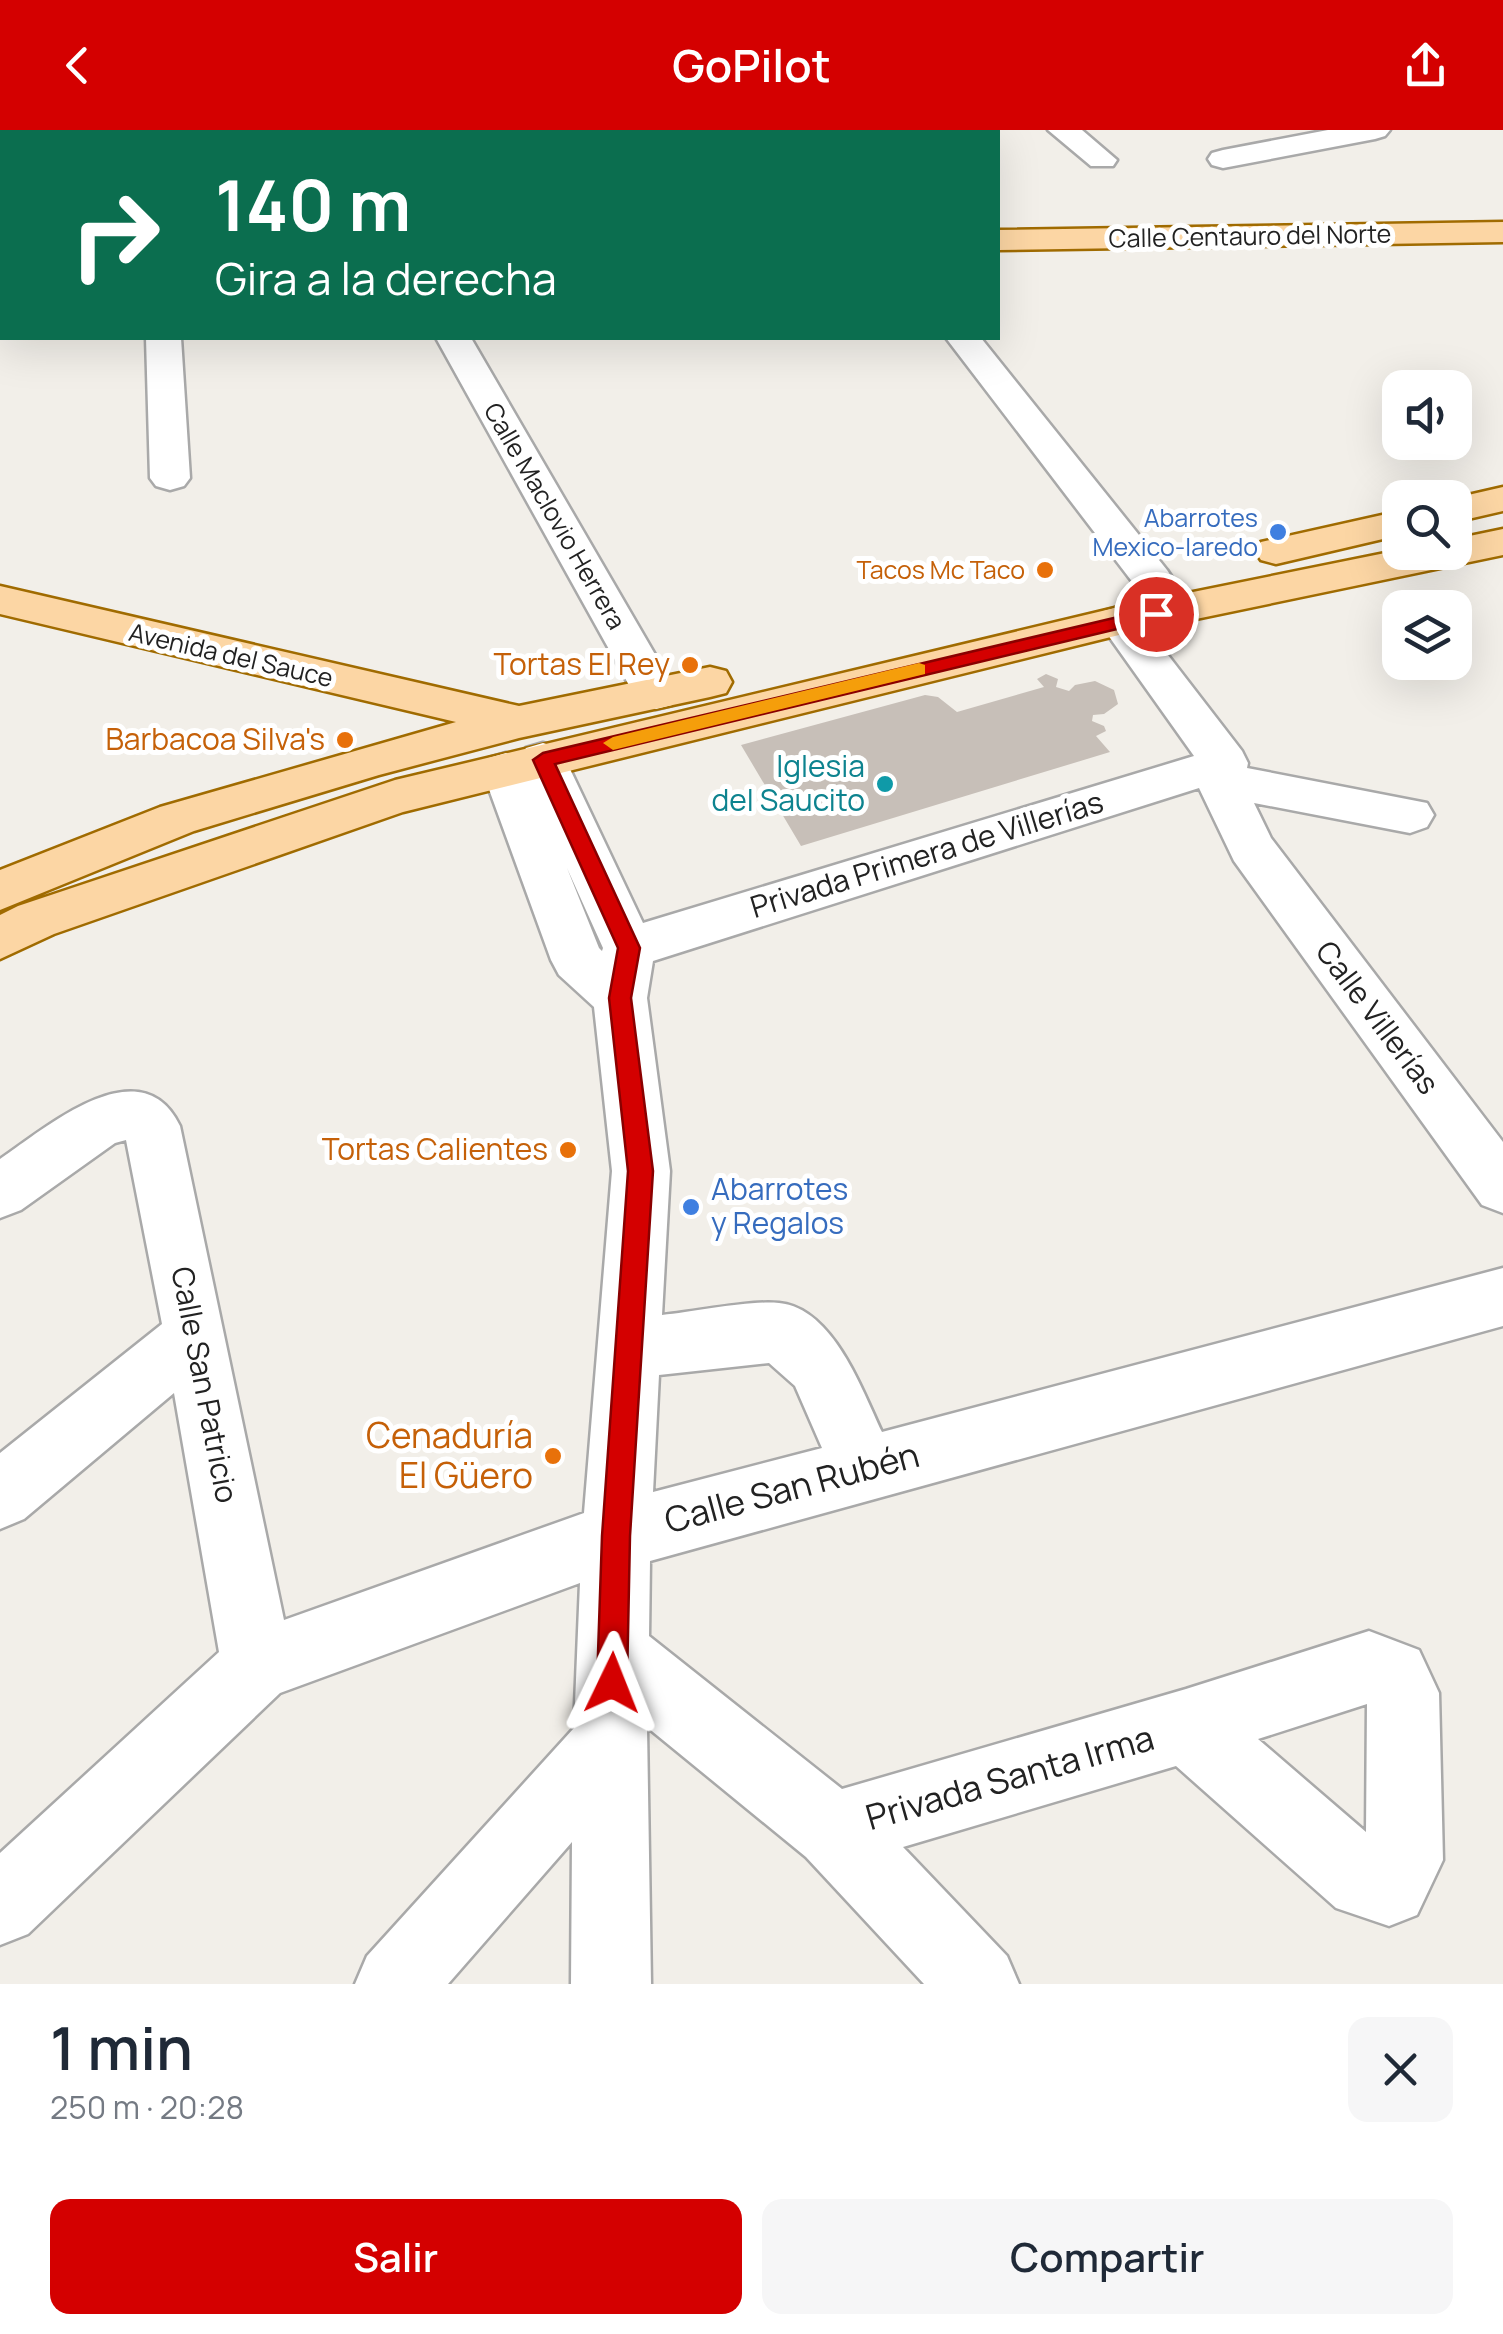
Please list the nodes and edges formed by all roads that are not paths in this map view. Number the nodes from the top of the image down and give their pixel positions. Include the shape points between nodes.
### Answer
1 (1063, 130) edge
2 (1375, 130) edge
3 (1223, 159) dead end
4 (1102, 160) dead end
5 (1503, 232) edge
6 (1000, 240) edge
7 (162, 340) edge
8 (454, 340) edge
9 (964, 340) edge
10 (170, 478) dead end
11 (1503, 499) edge
12 (1472, 506) edge
13 (1382, 527) edge
14 (1503, 542) edge
15 (1472, 548) edge
16 (1382, 567) edge
17 (1152, 579) junction
18 (0, 600) edge
19 (1120, 621) junction
20 (656, 694) junction
21 (502, 739) junction
22 (1222, 771) junction
23 (1410, 815) dead end
24 (1, 885) edge
25 (0, 938) edge
26 (624, 973) junction
27 (1503, 1187) edge
28 (0, 1192) edge
29 (1503, 1296) edge
30 (196, 1336) junction
31 (628, 1349) junction
32 (865, 1469) junction
33 (0, 1495) edge
34 (616, 1536) junction
35 (613, 1653) junction
36 (257, 1666) junction
37 (1186, 1726) dead end
38 (610, 1744) junction
39 (833, 1830) junction
40 (0, 1906) edge
41 (395, 1984) edge
42 (611, 1984) edge
43 (979, 1984) edge

1 - 4 street
2 - 3 street
5 - 6 main road, Calle Centauro del Norte
7 - 10 street
8 - 20 street, Calle Maclovio Herrera
9 - 17 street
11 - 12 main road
13 - 17 main road
14 - 15 main road
16 - 19 main road
17 - 20 main road
18 - 21 main road, Avenida del Sauce
19 - 21 main road
19 - 22 street, Calle Villerías
20 - 21 main road
21 - 24 main road via 374,760 177,819
21 - 25 main road via 395,797
21 - 26 street via 576,960
22 - 23 street, Privada Primera de Villerías
22 - 26 street, Privada Primera de Villerías
22 - 27 street, Calle Villerías via 1251,848
26 - 31 street via 640,1171
28 - 30 street, Calle San Patricio via 100,1122 134,1114 152,1126
29 - 32 street, Calle San Rubén
30 - 33 street
30 - 36 street, Calle San Patricio
31 - 32 street via 780,1332 816,1364
31 - 34 street
32 - 34 street, Calle San Rubén
34 - 35 street
34 - 36 street, Calle San Rubén
35 - 38 street
35 - 39 street
36 - 40 street, Calle San Rubén
37 - 39 street, Privada Santa Irma
38 - 41 street
38 - 42 street
39 - 43 street

